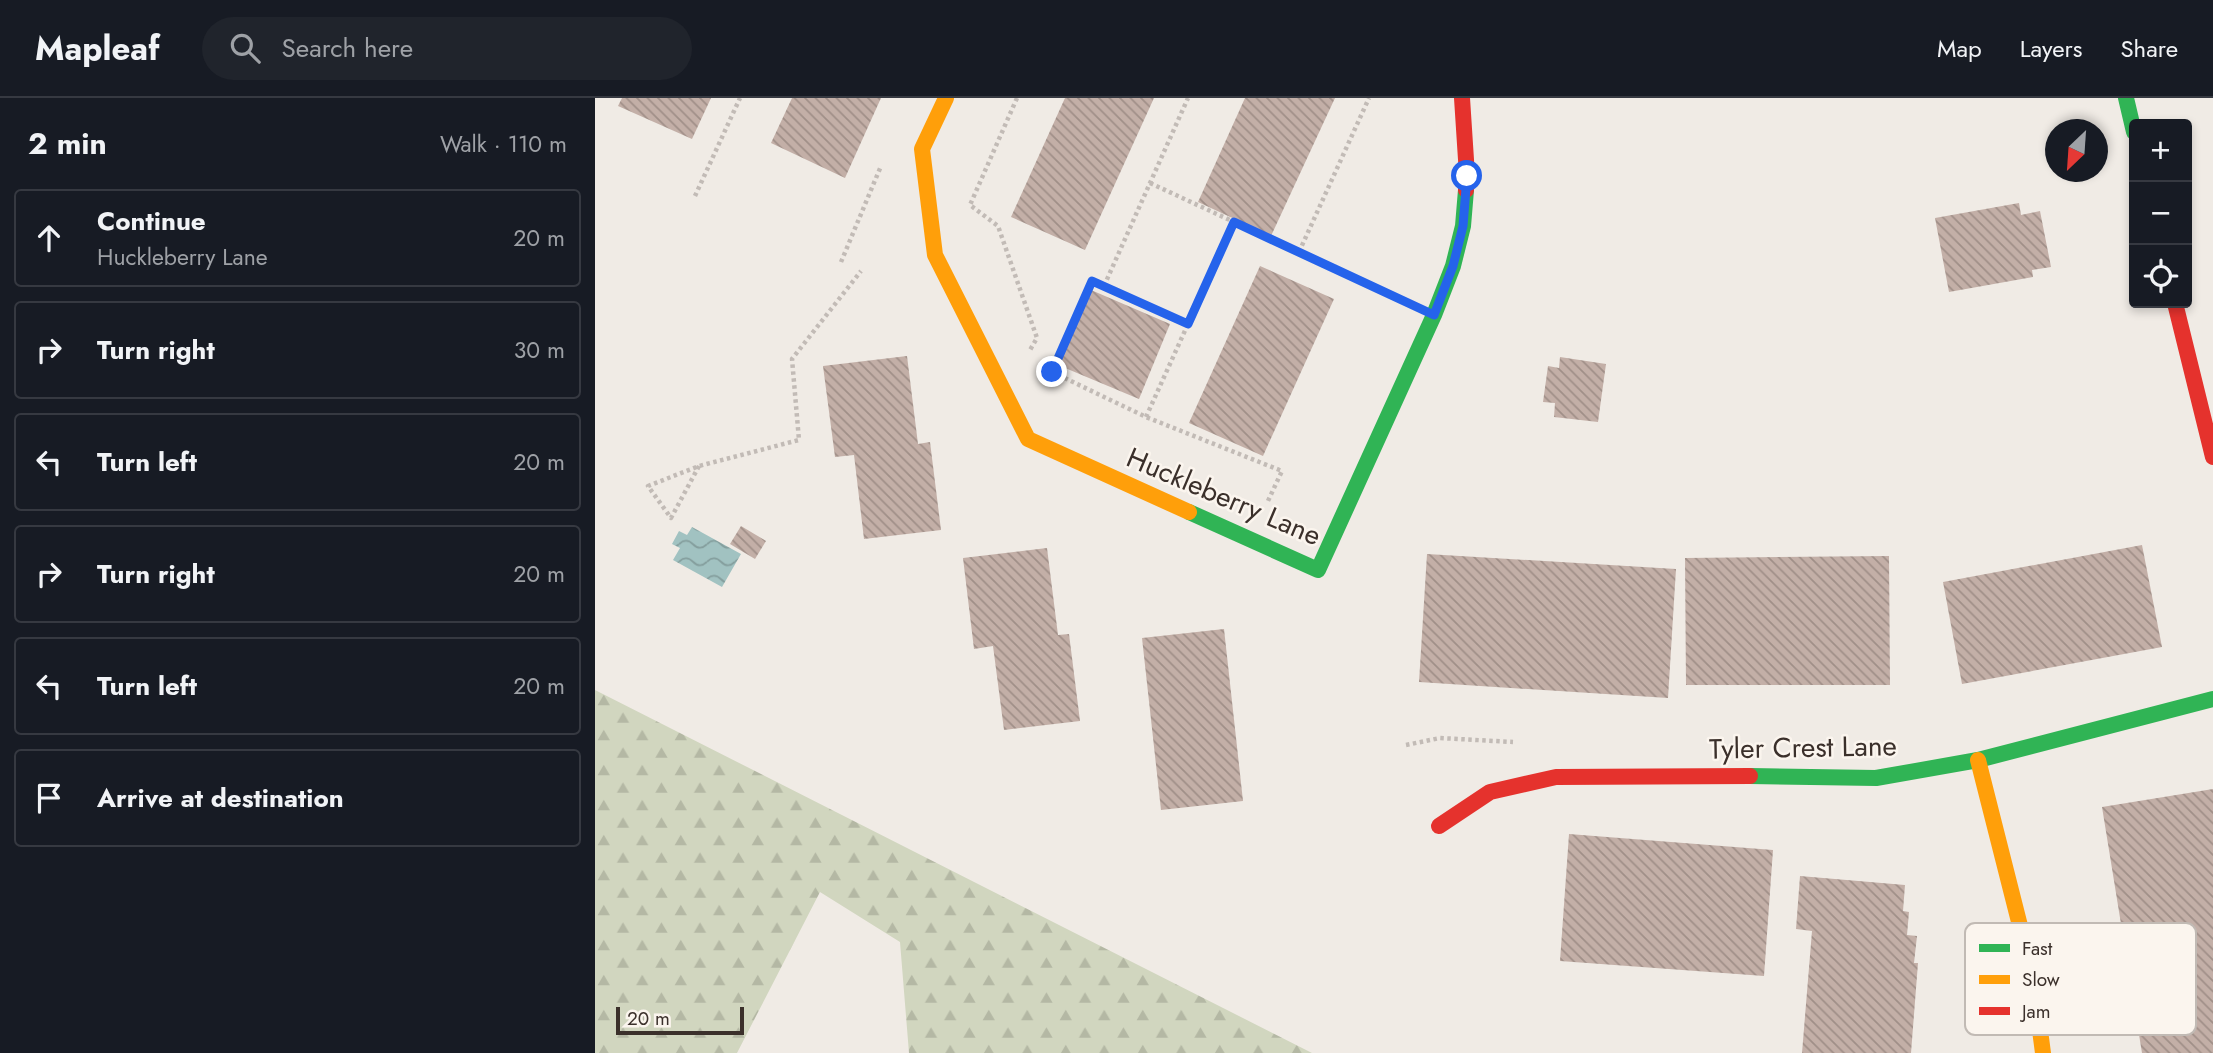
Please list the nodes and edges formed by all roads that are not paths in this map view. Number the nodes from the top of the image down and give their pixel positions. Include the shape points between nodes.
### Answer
1 (946, 98) edge
2 (1462, 98) edge
3 (2126, 98) edge
4 (2131, 119) edge
5 (2176, 308) edge
6 (2213, 457) edge
7 (2213, 699) edge
8 (1978, 760) junction
9 (1439, 826) dead end
10 (2019, 923) edge
11 (2041, 1035) edge
12 (2043, 1053) edge

1 - 2 street, Huckleberry Lane via 922,149 935,255 1028,439 1318,570 1453,266 1463,226 1467,176
3 - 4 street
5 - 6 street
7 - 8 street, Tyler Crest Lane
8 - 9 street, Tyler Crest Lane via 1876,778 1556,777 1490,792
8 - 10 street
11 - 12 street

